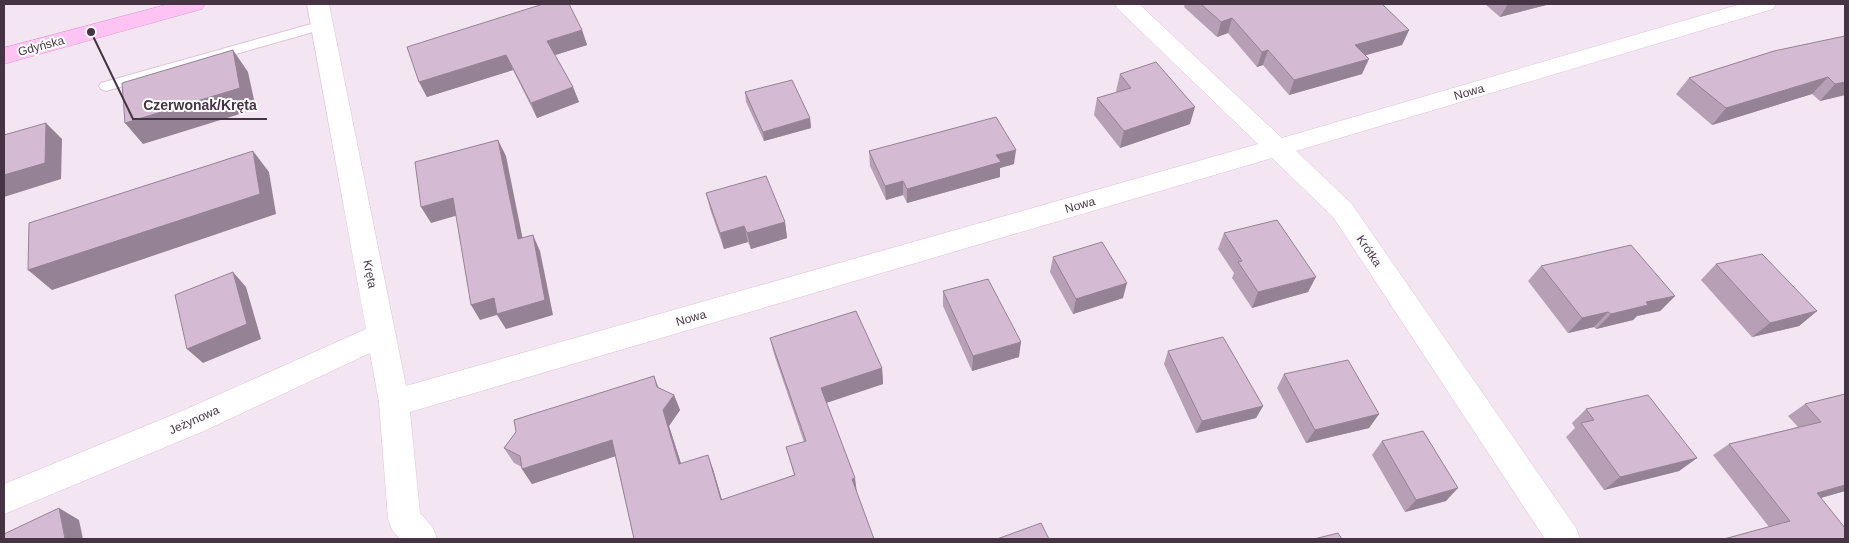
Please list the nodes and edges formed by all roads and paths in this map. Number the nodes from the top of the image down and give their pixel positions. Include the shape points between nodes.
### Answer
1 (194, 4) edge
2 (1126, 4) edge
3 (1765, 4) edge
4 (320, 14) edge
5 (4, 56) edge
6 (106, 86) dead end
7 (1277, 148) junction
8 (381, 335) junction
9 (394, 403) junction
10 (4, 499) edge
11 (421, 539) edge
12 (1564, 539) edge

1 - 5 main road, Gdyńska
2 - 7 street, Krótka
3 - 7 street, Nowa
4 - 6 lane
4 - 8 street, Kręta
7 - 9 street, Nowa
7 - 12 street, Krótka via 1342,210
8 - 9 street, Kręta
8 - 10 street, Jeżynowa via 193,421
9 - 11 street, Kręta via 404,519

